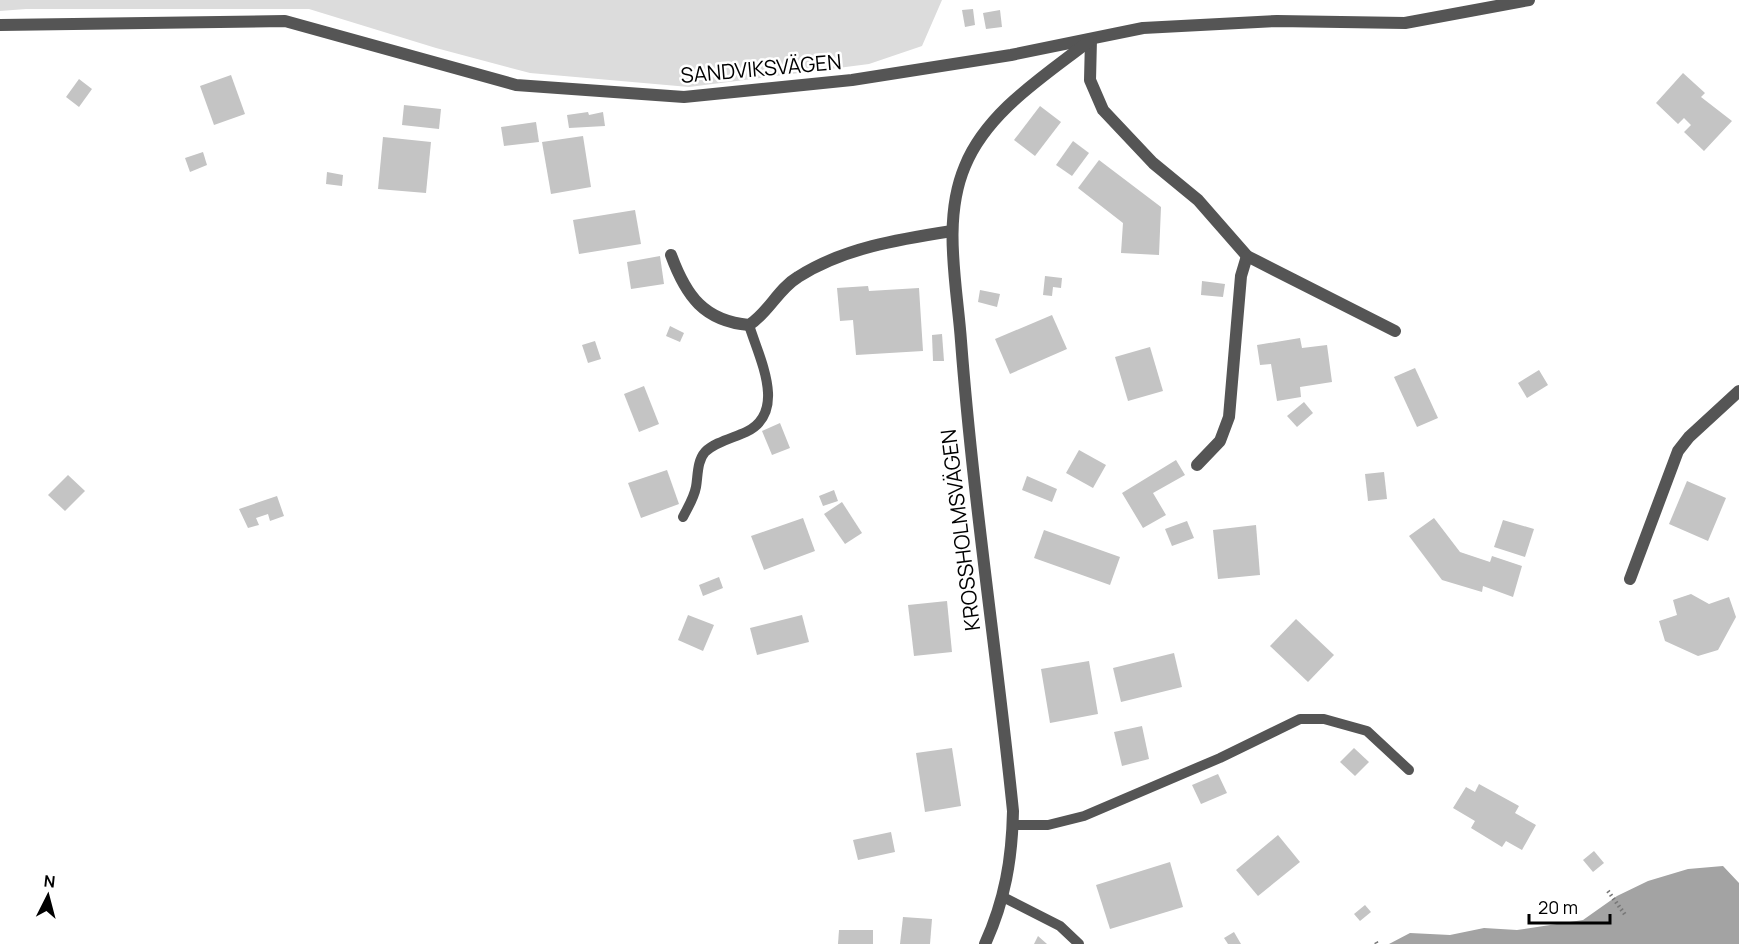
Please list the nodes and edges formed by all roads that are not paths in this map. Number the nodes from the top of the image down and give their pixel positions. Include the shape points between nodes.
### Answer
1 (1529, 0) edge
2 (0, 25) edge
3 (1091, 39) junction
4 (952, 231) junction
5 (671, 255) dead end
6 (1246, 256) junction
7 (749, 325) junction
8 (1395, 331) dead end
9 (1739, 391) edge
10 (1197, 465) dead end
11 (683, 517) dead end
12 (1630, 579) dead end
13 (1408, 770) dead end
14 (1012, 825) junction
15 (1003, 897) junction
16 (985, 944) edge
17 (1079, 944) edge

1 - 3 street, SANDVIKSVÄGEN via 1405,23 1205,23 1143,28
2 - 3 street, SANDVIKSVÄGEN via 285,21 516,85 684,97 852,80
3 - 4 street, KROSSHOLMSVÄGEN via 1023,93 987,128 960,179
3 - 6 street via 1090,80 1103,110 1153,163 1198,200
4 - 7 street via 898,240 819,266 789,284 767,312
4 - 14 street, KROSSHOLMSVÄGEN via 976,517 1003,720
5 - 7 street via 681,284 692,298 728,323
6 - 8 street
6 - 10 street via 1240,276 1229,417 1220,441
7 - 11 lane via 768,392 768,410 757,425 705,453
9 - 12 street via 1678,451
13 - 14 lane via 1368,730 1324,719 1300,719 1084,816 1048,825
14 - 15 street, KROSSHOLMSVÄGEN via 1011,858
15 - 16 street, KROSSHOLMSVÄGEN
15 - 17 lane via 1060,927

